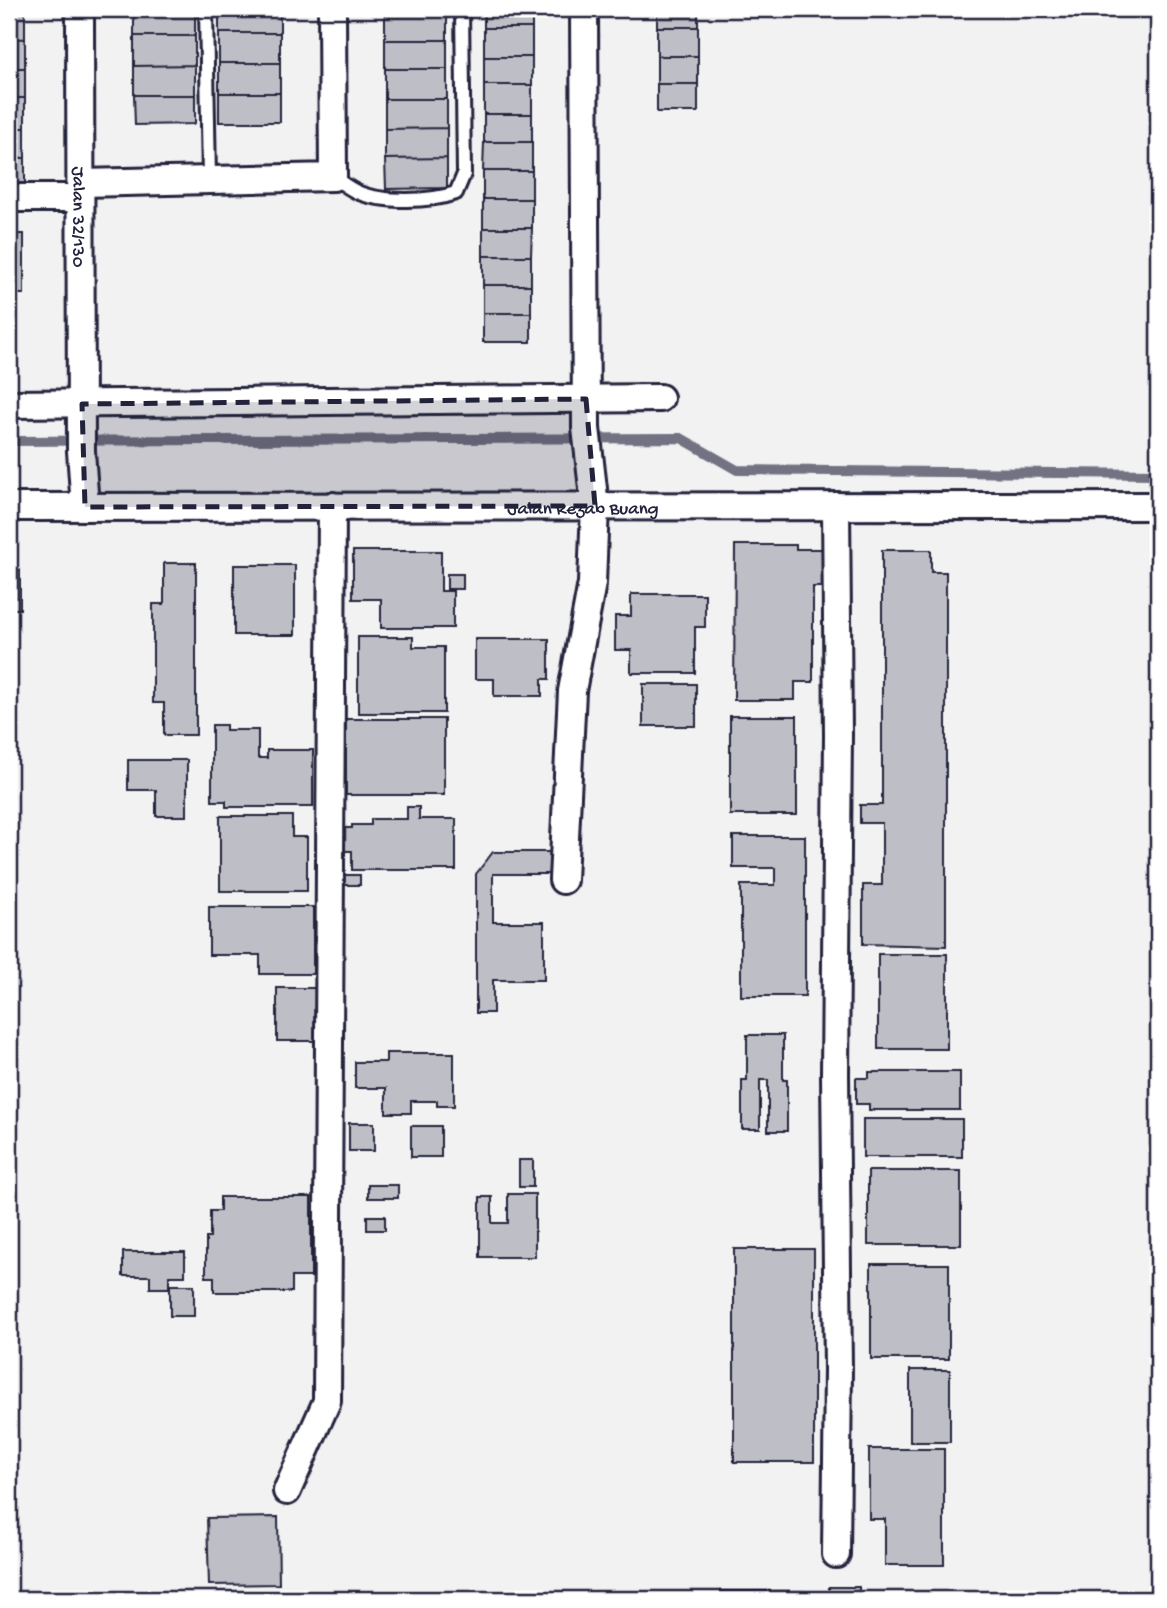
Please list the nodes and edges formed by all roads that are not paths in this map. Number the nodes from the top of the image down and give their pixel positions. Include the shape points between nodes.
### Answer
1 (80, 9) edge
2 (206, 9) edge
3 (332, 9) edge
4 (462, 9) edge
5 (584, 9) edge
6 (333, 177) junction
7 (209, 179) junction
8 (81, 191) junction
9 (9, 198) edge
10 (660, 398) dead end
11 (586, 399) junction
12 (9, 404) edge
13 (82, 428) junction
14 (332, 506) junction
15 (595, 506) junction
16 (836, 506) junction
17 (1158, 506) edge
18 (9, 507) edge
19 (85, 507) junction
20 (563, 880) dead end
21 (287, 1491) dead end
22 (836, 1554) dead end

1 - 8 street, Jalan 32/130
2 - 7 lane
3 - 6 street
4 - 6 lane via 464,174 456,193 438,199 380,198 357,192
5 - 11 street
6 - 7 street
7 - 8 street
8 - 9 street
8 - 13 street, Jalan 32/130
10 - 11 street
11 - 13 street
11 - 15 street
12 - 13 street
13 - 19 street, Jalan 32/130
14 - 15 street, Jalan Rezab Buang
14 - 19 street, Jalan Rezab Buang
14 - 21 street via 327,1401
15 - 16 street, Jalan Rezab Buang
15 - 20 street via 592,583 572,691
16 - 17 street, Jalan Rezab Buang
16 - 22 street
18 - 19 street, Jalan Rezab Buang

